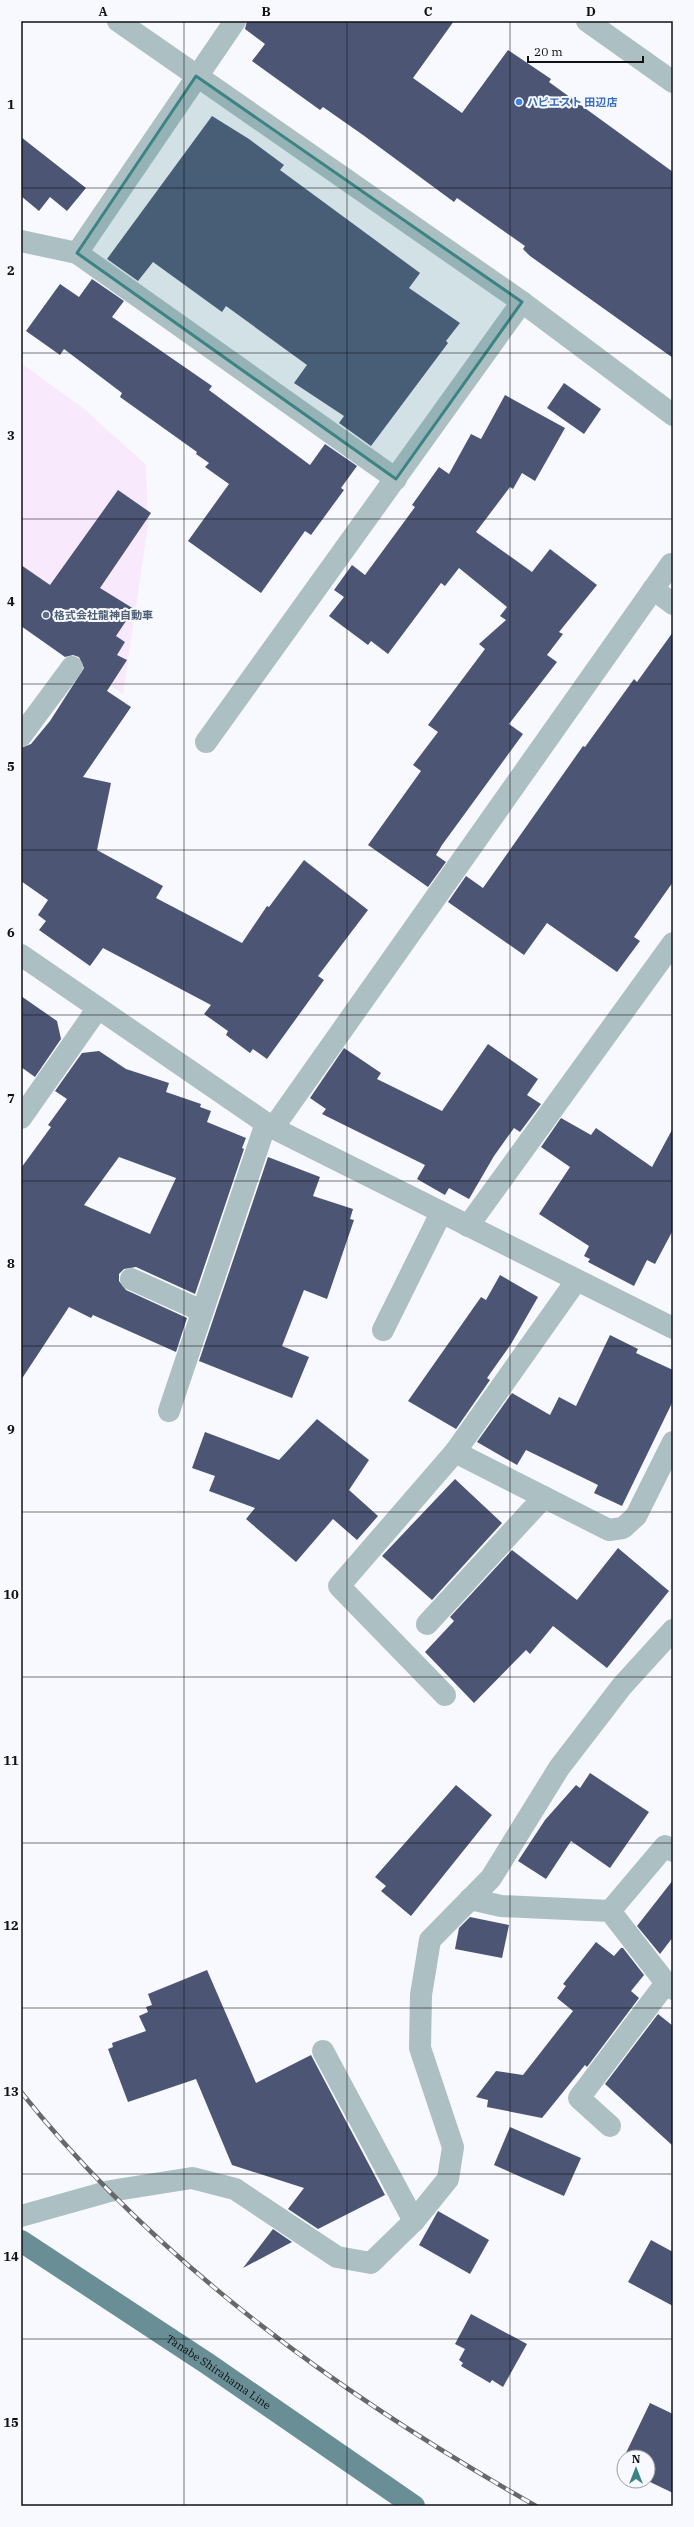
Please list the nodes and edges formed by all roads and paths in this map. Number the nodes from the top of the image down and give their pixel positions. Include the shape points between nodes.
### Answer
1 (118, 21) edge
2 (236, 21) edge
3 (587, 21) edge
4 (196, 76) junction
5 (673, 82) edge
6 (21, 241) edge
7 (76, 253) junction
8 (522, 302) junction
9 (673, 415) edge
10 (396, 479) junction
11 (672, 564) dead end
12 (653, 589) junction
13 (673, 604) edge
14 (72, 667) dead end
15 (21, 736) edge
16 (206, 742) dead end
17 (673, 944) edge
18 (21, 955) edge
19 (98, 1008) junction
20 (21, 1118) edge
21 (270, 1126) junction
22 (440, 1213) junction
23 (468, 1226) junction
24 (131, 1279) dead end
25 (576, 1281) junction
26 (202, 1311) junction
27 (670, 1322) edge
28 (383, 1330) dead end
29 (169, 1411) dead end
30 (673, 1442) edge
31 (455, 1452) junction
32 (544, 1497) junction
33 (427, 1624) dead end
34 (673, 1630) edge
35 (445, 1695) dead end
36 (673, 1851) edge
37 (470, 1899) junction
38 (610, 1911) junction
39 (669, 1986) edge
40 (323, 2051) dead end
41 (610, 2126) dead end
42 (21, 2216) edge
43 (414, 2221) junction
44 (21, 2241) edge
45 (414, 2506) edge

1 - 4 street
2 - 4 street
3 - 5 street
4 - 7 street
4 - 8 street
6 - 7 street
7 - 10 street
8 - 9 street
8 - 10 street
10 - 16 street
11 - 12 street
12 - 13 street
12 - 21 street
14 - 15 street
17 - 23 street
18 - 19 street
19 - 20 street
19 - 21 street
21 - 22 street
21 - 26 street
22 - 23 street
22 - 28 street
23 - 25 street
24 - 26 street
25 - 27 street
25 - 31 street
26 - 29 street
30 - 32 street via 636,1516 623,1528 609,1530
31 - 32 street
31 - 35 street via 339,1586
32 - 33 street
34 - 37 street via 622,1686 559,1768 490,1878
36 - 38 street via 665,1846
37 - 38 street via 501,1906
37 - 43 street via 430,1940 421,1995 420,2048 453,2147 448,2179
38 - 39 street
39 - 41 street via 579,2098
40 - 43 street
42 - 43 street via 110,2191 192,2178 235,2189 337,2257 371,2263
44 - 45 main road, Tanabe Shirahama Line via 208,2364

